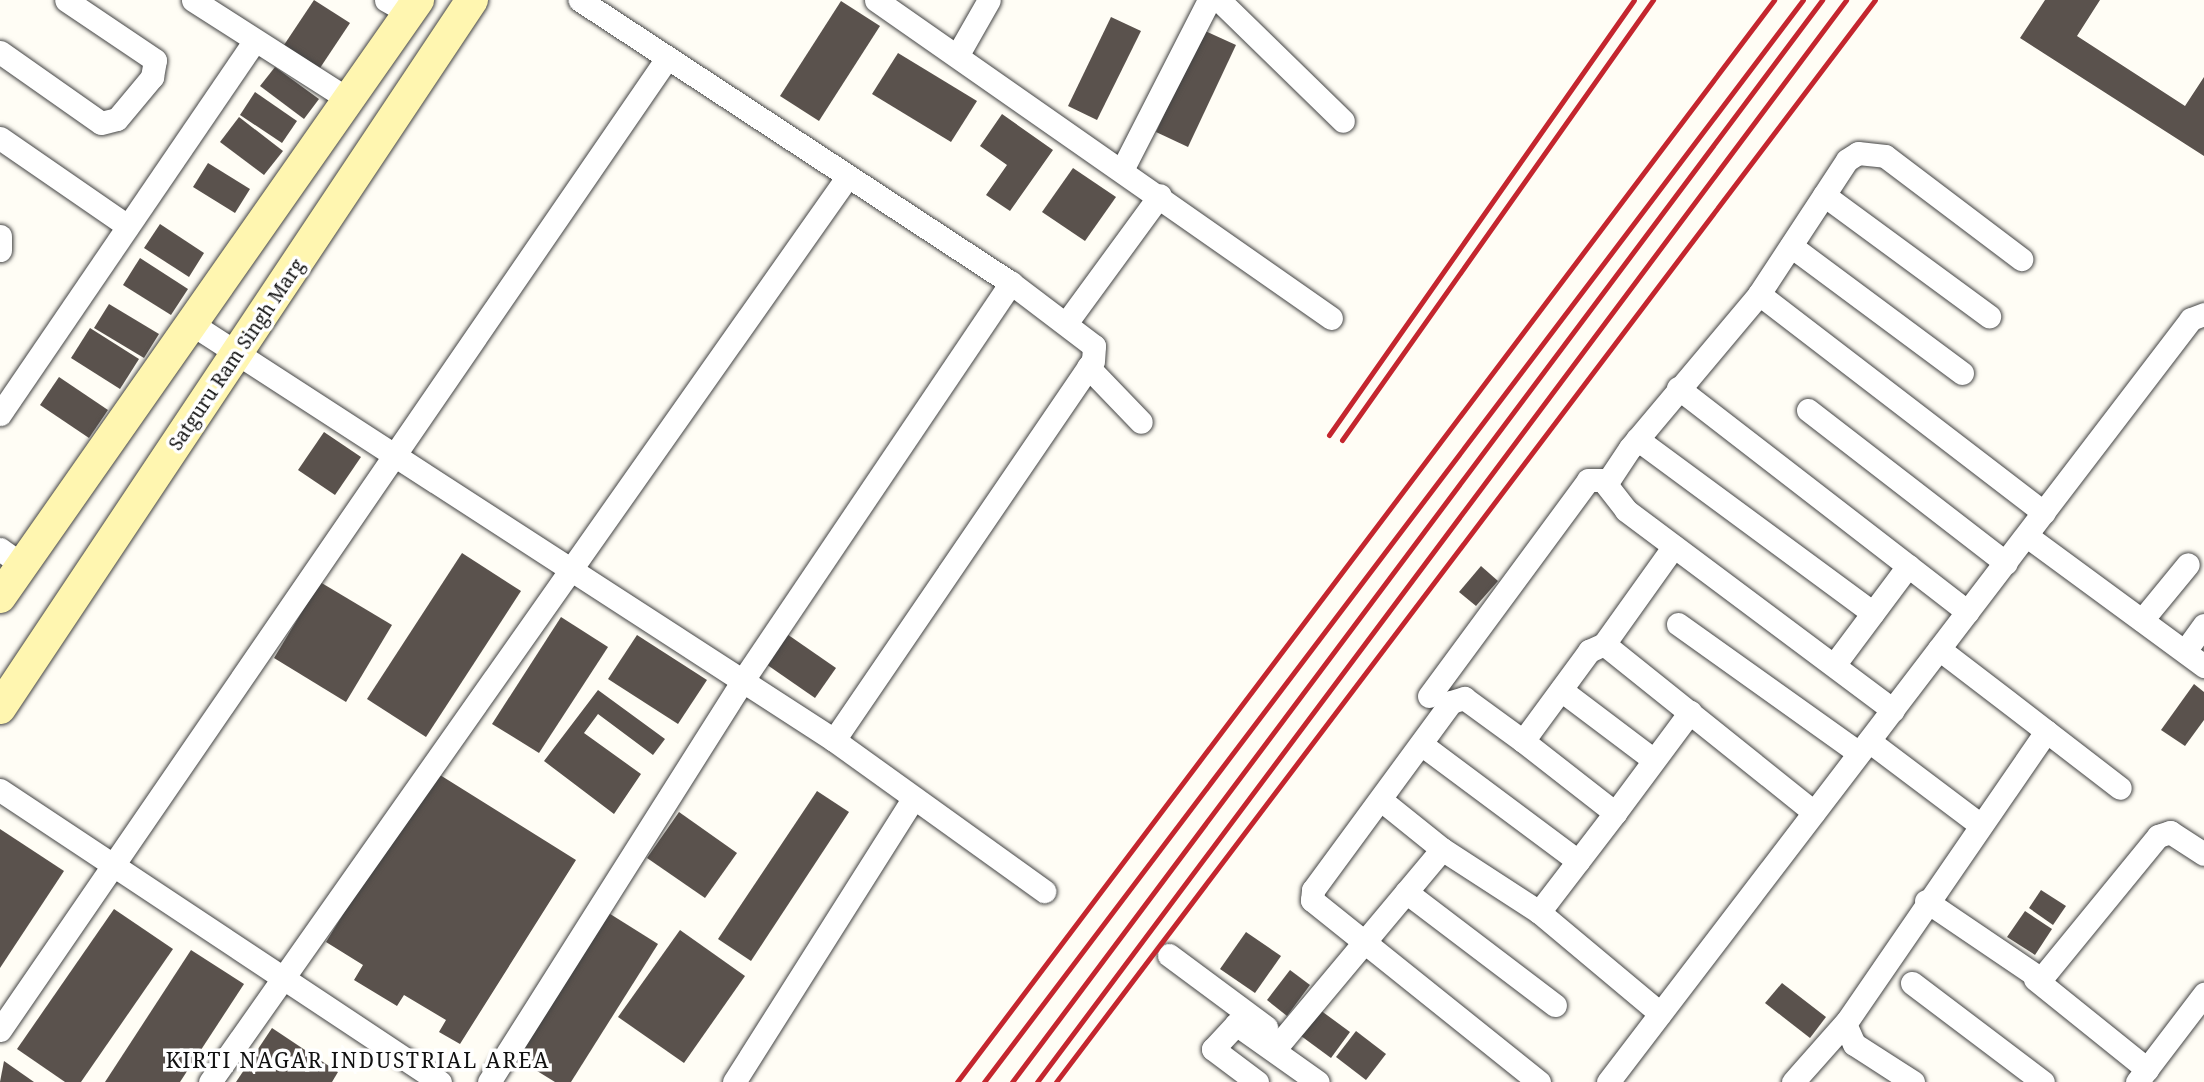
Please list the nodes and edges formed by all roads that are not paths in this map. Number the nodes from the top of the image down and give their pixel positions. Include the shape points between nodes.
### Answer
1 (193, 0) edge
2 (472, 0) edge
3 (580, 0) edge
4 (989, 0) edge
5 (1209, 0) edge
6 (1219, 0) edge
7 (72, 2) edge
8 (888, 3) edge
9 (404, 4) edge
10 (253, 43) junction
11 (0, 51) edge
12 (957, 56) junction
13 (667, 58) junction
14 (348, 99) junction
15 (1343, 121) dead end
16 (0, 138) edge
17 (1122, 170) junction
18 (848, 176) junction
19 (1160, 195) junction
20 (1824, 195) junction
21 (126, 225) junction
22 (0, 236) edge
23 (1791, 246) junction
24 (0, 250) edge
25 (2021, 259) dead end
26 (1011, 282) junction
27 (1759, 294) junction
28 (2204, 314) edge
29 (1989, 316) dead end
30 (1331, 318) dead end
31 (1067, 322) junction
32 (192, 324) junction
33 (239, 354) junction
34 (1088, 367) junction
35 (1962, 373) dead end
36 (1678, 388) junction
37 (1808, 410) dead end
38 (0, 414) edge
39 (1141, 422) dead end
40 (1637, 439) junction
41 (389, 456) junction
42 (1608, 480) junction
43 (2044, 513) junction
44 (2027, 536) junction
45 (1674, 546) junction
46 (11, 557) edge
47 (2006, 563) junction
48 (2188, 564) dead end
49 (1908, 566) junction
50 (572, 573) junction
51 (0, 597) edge
52 (1968, 611) junction
53 (1873, 613) junction
54 (2142, 620) junction
55 (1678, 624) dead end
56 (2204, 625) edge
57 (1604, 645) junction
58 (1939, 649) junction
59 (2185, 652) junction
60 (1834, 665) junction
61 (2204, 666) edge
62 (741, 683) junction
63 (1561, 690) junction
64 (1429, 696) dead end
65 (0, 708) edge
66 (1893, 710) junction
67 (1690, 712) junction
68 (2046, 731) junction
69 (834, 740) junction
70 (1523, 741) junction
71 (1421, 744) junction
72 (1864, 747) junction
73 (1654, 760) junction
74 (2120, 788) dead end
75 (0, 790) edge
76 (913, 799) junction
77 (1381, 800) junction
78 (1814, 812) junction
79 (1615, 813) junction
80 (1979, 824) junction
81 (1442, 849) junction
82 (2204, 854) edge
83 (115, 861) junction
84 (1578, 861) junction
85 (1044, 891) dead end
86 (1406, 892) junction
87 (1926, 901) junction
88 (1539, 912) junction
89 (1364, 942) junction
90 (1169, 955) dead end
91 (281, 976) junction
92 (2035, 979) junction
93 (1912, 984) dead end
94 (2204, 994) edge
95 (1555, 1004) dead end
96 (1660, 1013) junction
97 (1847, 1021) junction
98 (0, 1030) edge
99 (1278, 1044) junction
100 (2142, 1075) edge
101 (210, 1082) edge
102 (440, 1082) edge
103 (489, 1082) edge
104 (734, 1082) edge
105 (1257, 1082) edge
106 (1318, 1082) edge
107 (1539, 1082) edge
108 (1608, 1082) edge
109 (1793, 1082) edge
110 (1913, 1082) edge
111 (2043, 1082) edge

1 - 10 street
2 - 33 main road, Satguru Ram Singh Marg
3 - 13 street
4 - 12 street
5 - 17 street
6 - 15 street
7 - 11 street via 155,60 152,77 117,119 101,123
8 - 12 street
9 - 14 main road
10 - 14 street
10 - 21 street
12 - 17 street
13 - 18 street
13 - 41 street
14 - 32 main road
16 - 21 street
17 - 19 street
18 - 26 street
18 - 50 street
19 - 30 street
19 - 31 street
20 - 23 street
20 - 25 street via 1847,160 1872,152
20 - 29 street
21 - 38 street
22 - 24 street
23 - 27 street
23 - 35 street
26 - 31 street
26 - 62 street
27 - 36 street
27 - 43 street
28 - 43 street via 2191,320
31 - 34 street via 1094,346
32 - 33 street
32 - 46 main road
33 - 41 street
33 - 65 main road, Satguru Ram Singh Marg
34 - 39 street
34 - 69 street
36 - 40 street
36 - 49 street
37 - 47 street
40 - 42 street
40 - 53 street
41 - 50 street
41 - 83 street
42 - 45 street via 1610,494
42 - 64 street via 1588,480
43 - 44 street
44 - 47 street
44 - 54 street
45 - 57 street
45 - 60 street
46 - 51 main road
47 - 52 street
48 - 54 street
49 - 52 street
49 - 53 street
50 - 62 street
50 - 91 street
52 - 58 street
53 - 60 street
54 - 59 street
55 - 72 street
56 - 59 street
57 - 63 street via 1589,651
57 - 67 street
58 - 66 street
58 - 68 street
59 - 61 street
60 - 66 street
62 - 69 street
62 - 103 street
63 - 70 street
63 - 73 street
66 - 72 street
67 - 73 street
67 - 78 street
68 - 74 street
68 - 80 street
69 - 76 street
70 - 71 street via 1478,706 1457,698
70 - 79 street
71 - 77 street
71 - 84 street
72 - 78 street
72 - 80 street
73 - 79 street
75 - 83 street
76 - 85 street
76 - 104 street
77 - 81 street
77 - 89 street via 1311,895
78 - 96 street
79 - 84 street
80 - 87 street
81 - 86 street
81 - 88 street
82 - 92 street via 2170,831 2158,836 2046,978
83 - 91 street
83 - 98 street
84 - 88 street
86 - 89 street
86 - 95 street
87 - 92 street
87 - 97 street
88 - 96 street
89 - 99 street
89 - 107 street
90 - 99 street
91 - 101 street
91 - 102 street
92 - 100 street
93 - 111 street
94 - 100 street
96 - 108 street
97 - 109 street
97 - 110 street via 1845,1036
99 - 105 street via 1236,1024 1213,1049
99 - 106 street

